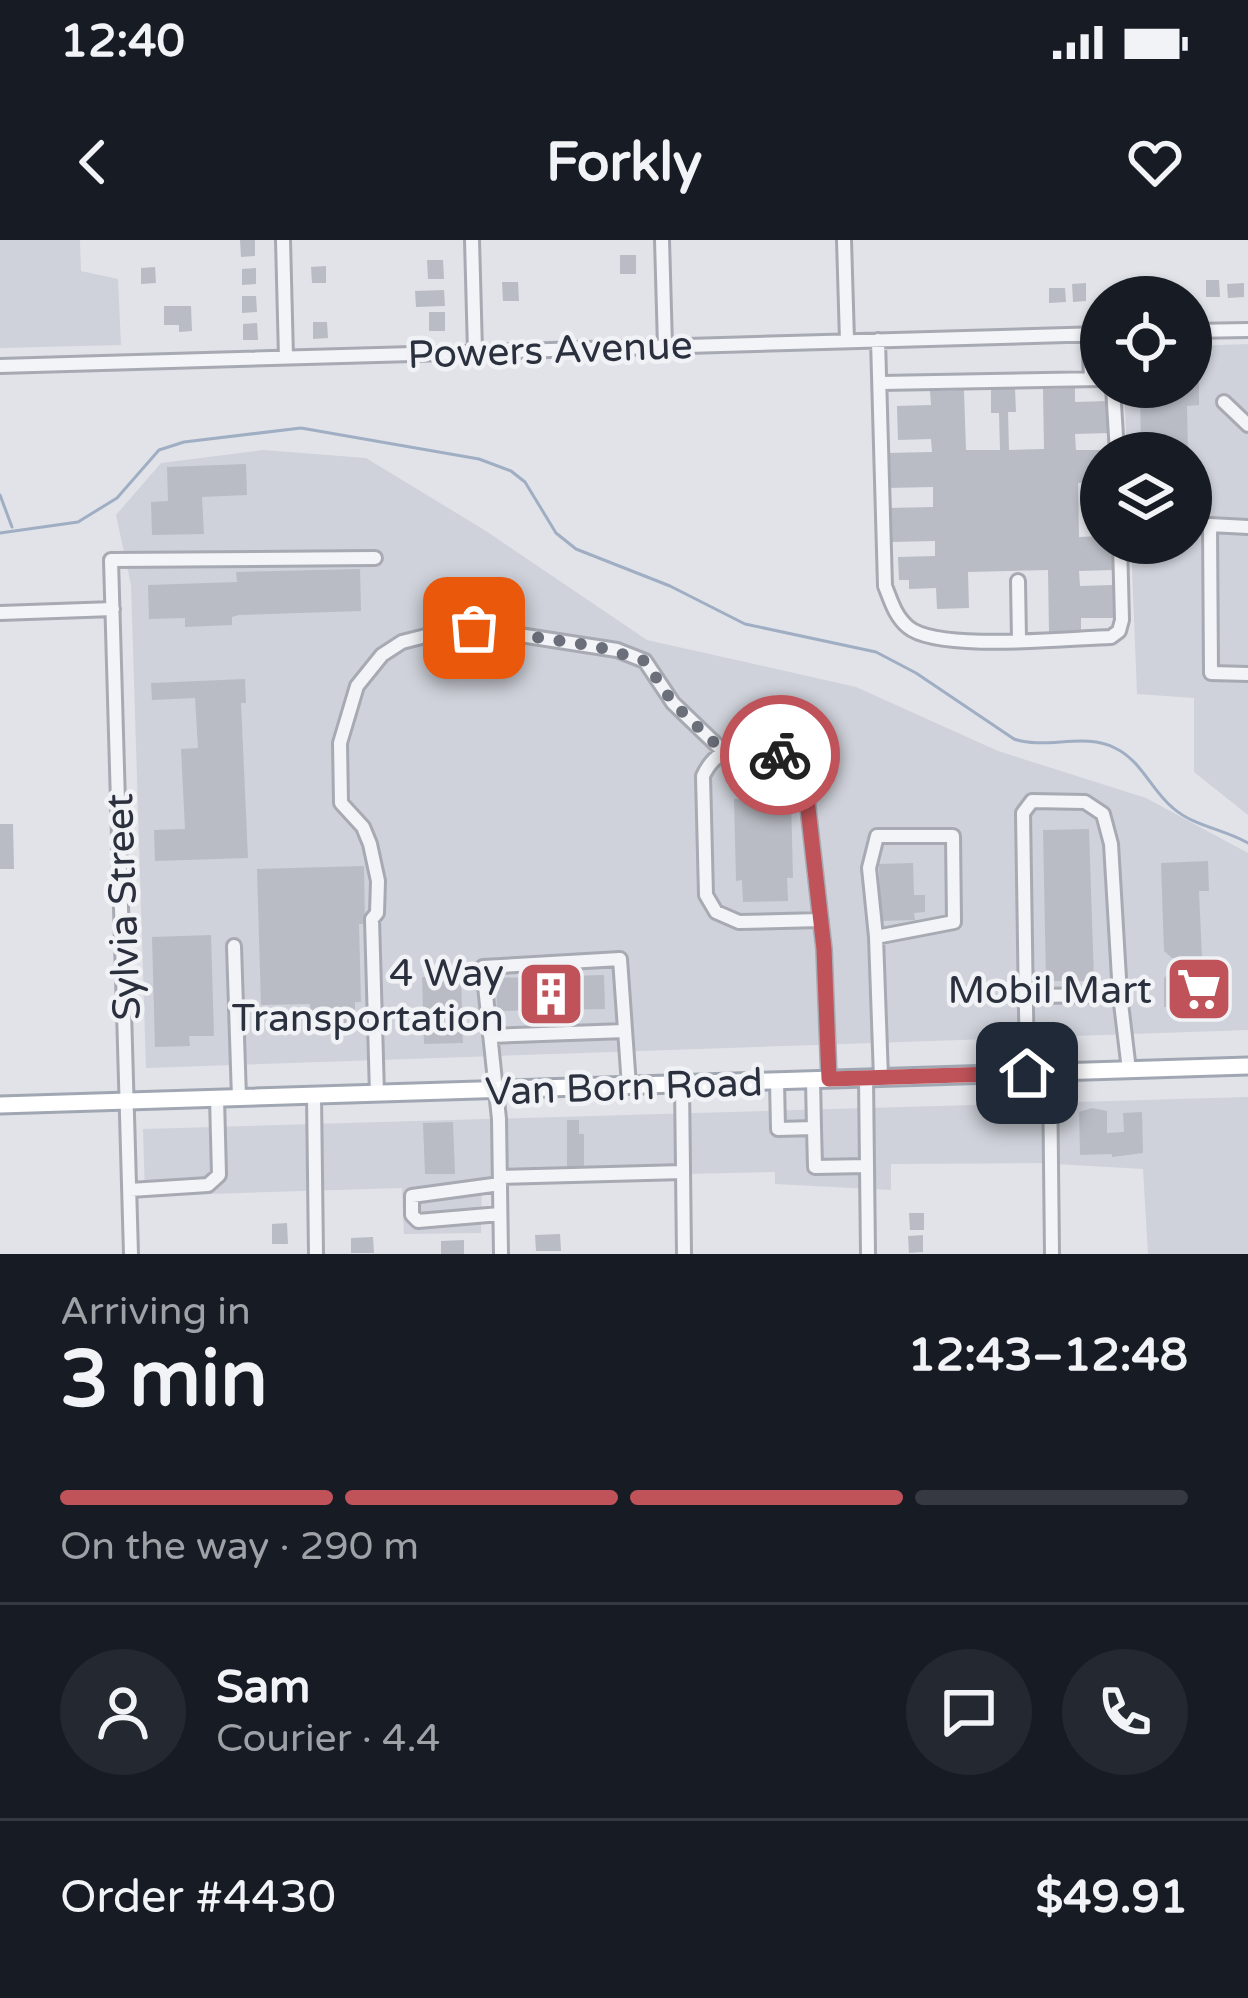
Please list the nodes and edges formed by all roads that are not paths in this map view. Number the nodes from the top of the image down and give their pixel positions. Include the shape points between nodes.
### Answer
1 (283, 240) edge
2 (472, 240) edge
3 (662, 240) edge
4 (844, 240) edge
5 (1248, 330) edge
6 (1212, 331) edge
7 (1080, 334) edge
8 (847, 340) junction
9 (878, 340) junction
10 (665, 346) junction
11 (475, 351) junction
12 (286, 357) junction
13 (0, 365) edge
14 (1080, 378) edge
15 (881, 383) junction
16 (1225, 402) dead end
17 (1248, 425) edge
18 (1248, 527) edge
19 (376, 558) dead end
20 (1120, 564) edge
21 (1018, 581) dead end
22 (113, 609) junction
23 (0, 613) edge
24 (1019, 639) junction
25 (1248, 674) edge
26 (723, 751) junction
27 (821, 920) junction
28 (876, 937) junction
29 (234, 946) dead end
30 (1120, 994) junction
31 (1026, 996) junction
32 (625, 1031) junction
33 (490, 1036) junction
34 (1248, 1066) edge
35 (1129, 1070) junction
36 (1050, 1072) junction
37 (1027, 1073) junction
38 (873, 1078) junction
39 (821, 1080) junction
40 (776, 1081) junction
41 (682, 1084) junction
42 (628, 1086) junction
43 (496, 1090) junction
44 (377, 1094) junction
45 (314, 1095) junction
46 (217, 1098) junction
47 (238, 1098) junction
48 (128, 1101) junction
49 (0, 1105) edge
50 (814, 1128) junction
51 (867, 1166) junction
52 (683, 1172) junction
53 (500, 1181) junction
54 (130, 1190) junction
55 (500, 1214) junction
56 (131, 1254) edge
57 (316, 1254) edge
58 (501, 1254) edge
59 (684, 1254) edge
60 (868, 1254) edge
61 (1052, 1254) edge

1 - 12 street
2 - 11 street
3 - 10 street
4 - 8 street
5 - 6 street
7 - 9 street, Powers Avenue
8 - 9 street, Powers Avenue
8 - 10 street, Powers Avenue
9 - 15 street
10 - 11 street, Powers Avenue
11 - 12 street, Powers Avenue
12 - 13 street, Powers Avenue
14 - 15 street
15 - 24 street via 885,586 895,612 929,638
16 - 17 street
18 - 25 street via 1210,525 1211,674
19 - 22 street, Sylvia Street via 111,560
20 - 24 street via 1120,631
21 - 24 street
22 - 23 street
22 - 48 street, Sylvia Street
26 - 27 street via 794,758 804,773
26 - 27 street via 703,776 706,895 716,912 739,922
26 - 44 street via 673,703 645,661 617,650 474,628 421,636 382,655 352,698 338,772 341,803 363,827 378,881
27 - 39 street
28 - 28 street via 954,922 953,836 877,836 869,868
28 - 38 street
29 - 47 street
30 - 31 street
30 - 31 street via 1103,814 1085,802 1033,801 1023,813
30 - 35 street
31 - 37 street
32 - 33 street
32 - 33 street via 620,959 484,967
32 - 42 street
33 - 43 street
34 - 35 main road, Van Born Road
35 - 36 main road, Van Born Road
36 - 37 main road, Van Born Road
36 - 61 street
37 - 38 main road, Van Born Road
38 - 39 main road, Van Born Road
38 - 51 street
39 - 40 main road, Van Born Road
39 - 50 street
40 - 41 main road, Van Born Road
40 - 50 street via 778,1129
41 - 42 main road, Van Born Road
41 - 52 street
42 - 43 main road, Van Born Road
43 - 44 main road, Van Born Road
43 - 53 street
44 - 45 main road, Van Born Road
45 - 47 main road, Van Born Road
45 - 57 street
46 - 47 main road, Van Born Road
46 - 48 main road, Van Born Road
46 - 54 street via 219,1175 208,1185
48 - 49 main road, Van Born Road
48 - 54 street, Sylvia Street
50 - 51 street via 815,1167
51 - 60 street
52 - 53 street
52 - 59 street
53 - 55 street
53 - 55 street via 412,1196 412,1215 418,1221
54 - 56 street, Sylvia Street
55 - 58 street

